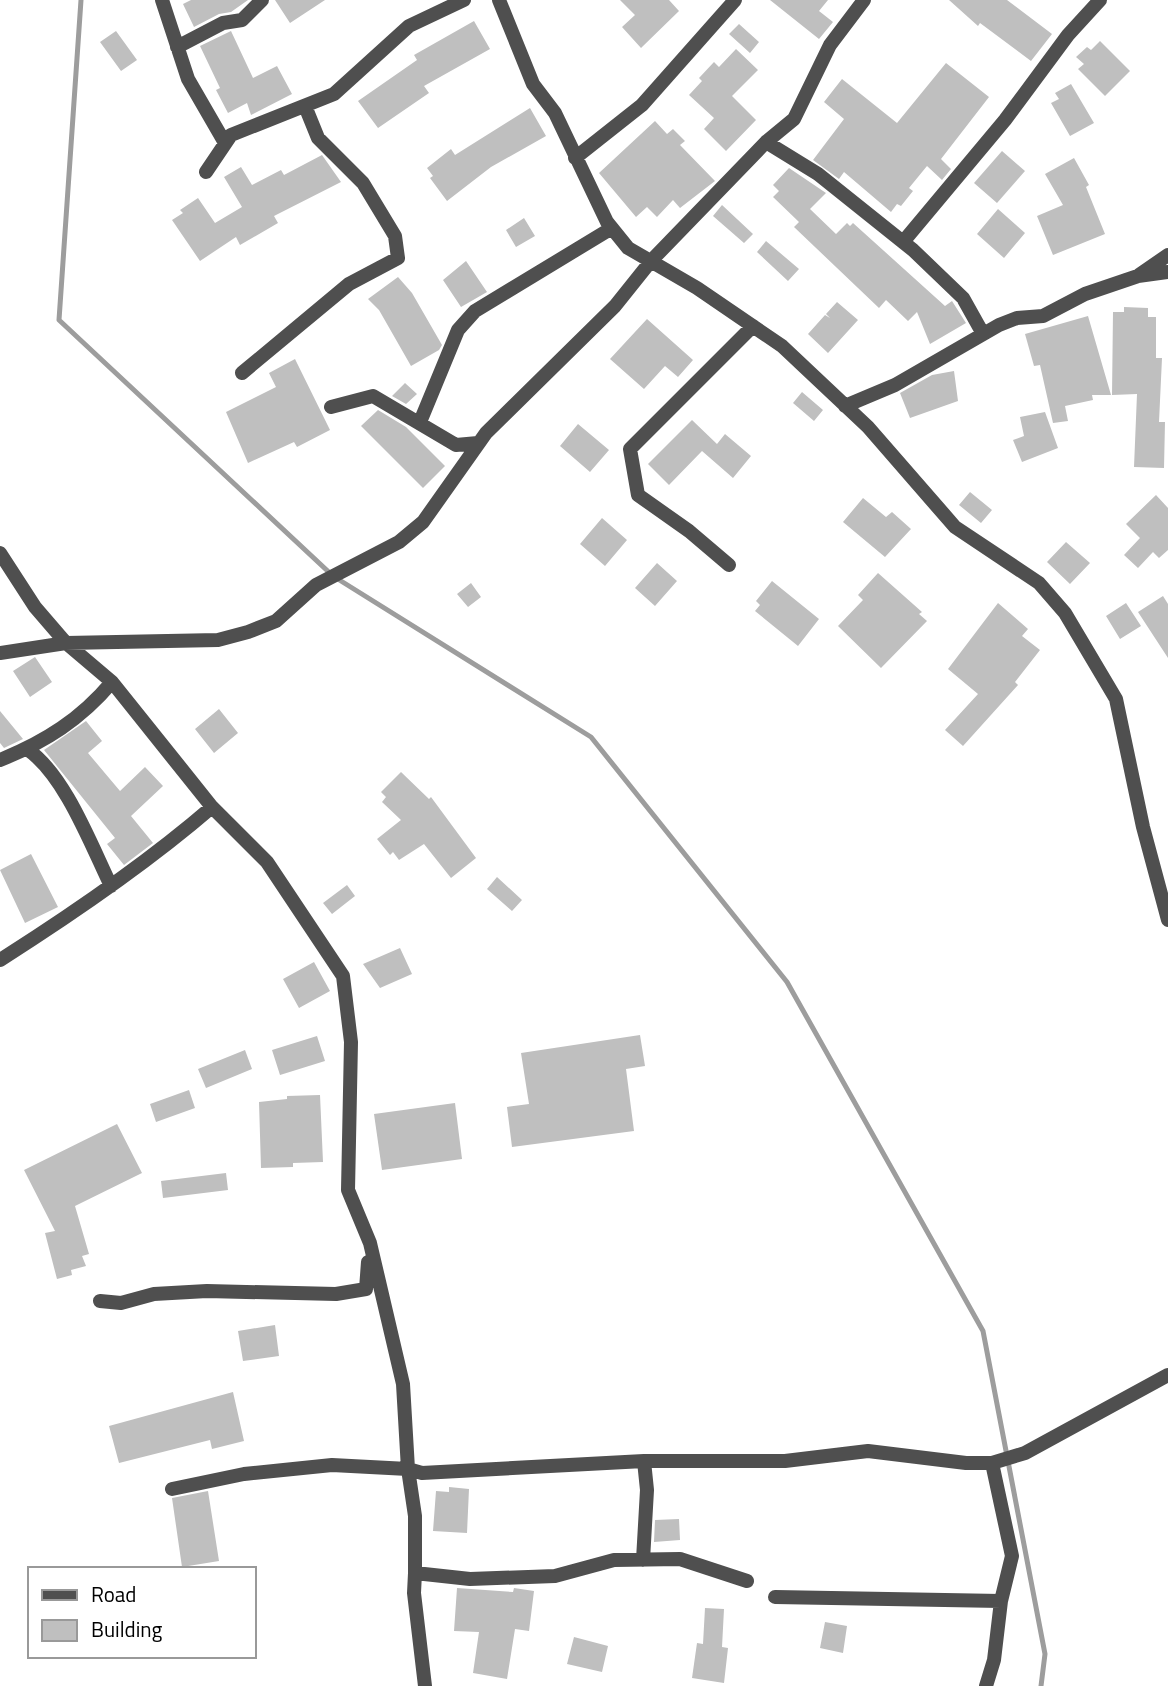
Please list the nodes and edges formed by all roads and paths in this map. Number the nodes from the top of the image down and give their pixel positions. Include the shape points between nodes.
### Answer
1 (162, 0) edge
2 (262, 0) edge
3 (464, 0) edge
4 (499, 0) edge
5 (735, 0) edge
6 (864, 0) edge
7 (1100, 0) edge
8 (177, 47) junction
9 (305, 106) junction
10 (766, 142) junction
11 (225, 143) junction
12 (575, 158) junction
13 (206, 172) dead end
14 (612, 228) junction
15 (904, 242) junction
16 (1168, 255) edge
17 (651, 261) junction
18 (1168, 272) edge
19 (1138, 276) junction
20 (753, 326) junction
21 (982, 332) junction
22 (242, 373) dead end
23 (845, 406) junction
24 (331, 407) dead end
25 (420, 422) junction
26 (478, 443) junction
27 (0, 553) edge
28 (729, 565) dead end
29 (66, 643) junction
30 (0, 653) edge
31 (112, 682) junction
32 (27, 749) junction
33 (0, 760) edge
34 (212, 807) junction
35 (111, 886) junction
36 (1168, 920) edge
37 (0, 960) edge
38 (370, 1243) junction
39 (100, 1301) dead end
40 (1168, 1376) edge
41 (644, 1461) junction
42 (992, 1463) junction
43 (408, 1469) junction
44 (172, 1489) dead end
45 (643, 1560) junction
46 (415, 1573) junction
47 (747, 1581) dead end
48 (775, 1597) dead end
49 (1001, 1601) junction
50 (425, 1686) edge
51 (986, 1686) edge

1 - 8 street
2 - 8 street via 242,20 223,23
3 - 9 street via 409,26 334,94
4 - 12 street via 533,84 555,113
5 - 12 street via 642,105
6 - 10 street via 830,46 794,119
7 - 15 street
8 - 11 street via 188,79
9 - 11 street via 231,135
9 - 22 street via 318,138 363,183 395,236 398,258 349,284
10 - 15 street via 818,174
10 - 17 street
11 - 13 street
12 - 14 street
14 - 17 street via 628,248
14 - 25 street via 475,311 458,330
15 - 21 street via 963,298
16 - 19 street
17 - 20 street
17 - 26 street via 615,306
18 - 19 street
19 - 21 street via 1085,293 1043,316 1017,318
20 - 23 street via 782,346
20 - 28 street via 630,449 638,495
21 - 23 street via 895,385
23 - 36 street via 955,527 1038,583 1065,613 1116,699
24 - 25 street via 373,396
25 - 26 street via 456,445
26 - 29 street via 423,522 399,542 316,586 276,621 218,640
27 - 29 street via 35,607
29 - 30 street
29 - 31 street
31 - 32 street via 86,711
31 - 34 street
32 - 33 street
32 - 35 street via 56,782
34 - 35 street
34 - 38 street via 267,862 343,976 351,1042 348,1190
35 - 37 street
38 - 39 street via 366,1289 336,1294 207,1291 153,1294 121,1303
38 - 43 street via 403,1384
40 - 42 street via 1025,1453
41 - 42 street via 785,1461 868,1451
41 - 43 street via 422,1473
41 - 45 street
42 - 49 street via 1012,1556
43 - 44 street via 332,1465 244,1474
43 - 46 street via 415,1516
45 - 46 street via 614,1560 555,1577 470,1579
45 - 47 street via 680,1559
46 - 50 street
48 - 49 street
49 - 51 street

